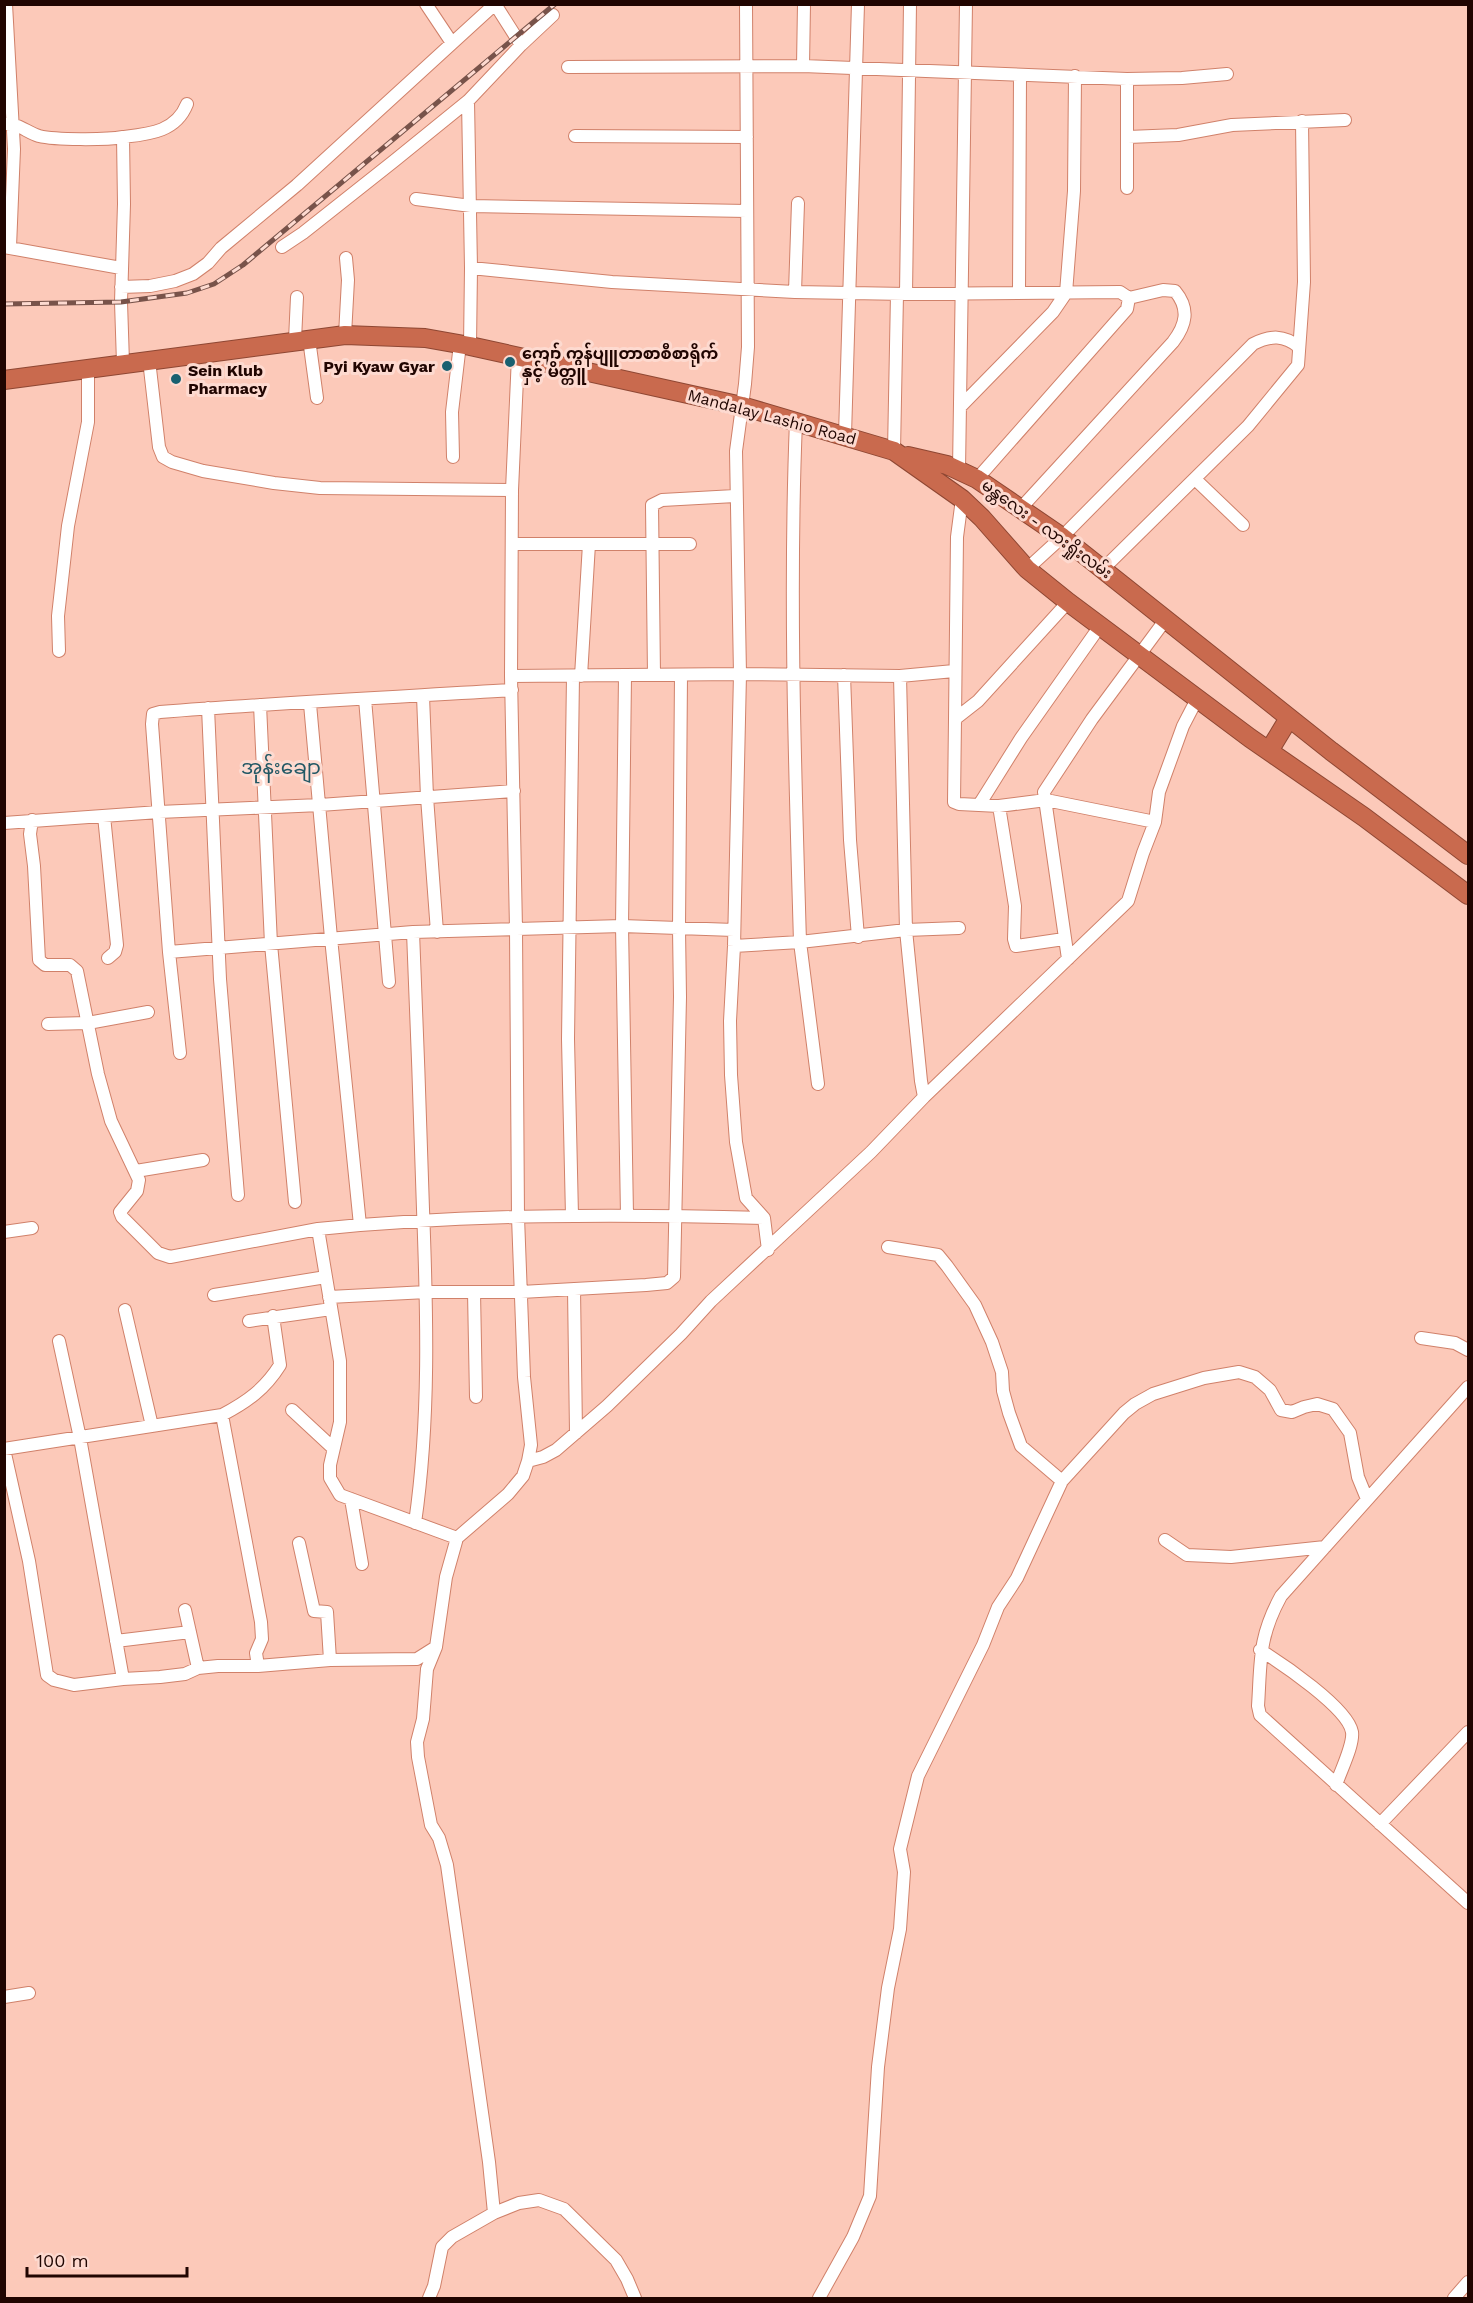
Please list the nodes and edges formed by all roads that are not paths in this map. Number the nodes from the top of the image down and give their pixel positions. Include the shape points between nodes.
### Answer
1 (6, 4) edge
2 (426, 4) edge
3 (746, 4) edge
4 (804, 4) edge
5 (858, 4) edge
6 (910, 4) edge
7 (966, 4) edge
8 (553, 15) dead end
9 (7, 38) edge
10 (452, 43) junction
11 (521, 45) junction
12 (747, 65) junction
13 (568, 66) dead end
14 (803, 66) junction
15 (857, 69) junction
16 (910, 72) junction
17 (964, 73) junction
18 (1227, 74) dead end
19 (1020, 75) junction
20 (1075, 76) junction
21 (1127, 79) junction
22 (468, 101) junction
23 (187, 104) dead end
24 (1346, 120) dead end
25 (1302, 121) junction
26 (9, 124) edge
27 (575, 136) dead end
28 (1128, 136) junction
29 (123, 137) junction
30 (747, 137) junction
31 (1127, 188) dead end
32 (416, 199) dead end
33 (798, 203) dead end
34 (471, 206) junction
35 (747, 211) junction
36 (7, 247) edge
37 (282, 247) dead end
38 (346, 258) dead end
39 (121, 268) junction
40 (471, 268) junction
41 (121, 288) junction
42 (748, 288) junction
43 (795, 292) junction
44 (849, 293) junction
45 (962, 293) junction
46 (1019, 293) junction
47 (1066, 293) junction
48 (901, 294) junction
49 (297, 297) dead end
50 (1130, 298) junction
51 (345, 334) junction
52 (302, 339) junction
53 (465, 345) junction
54 (1299, 347) junction
55 (518, 356) junction
56 (148, 360) junction
57 (123, 363) junction
58 (88, 368) junction
59 (4, 380) edge
60 (317, 398) dead end
61 (742, 406) junction
62 (961, 406) junction
63 (796, 421) junction
64 (845, 435) junction
65 (896, 452) junction
66 (453, 457) dead end
67 (959, 470) junction
68 (977, 479) junction
69 (1195, 479) junction
70 (512, 490) junction
71 (735, 496) junction
72 (962, 500) junction
73 (1021, 508) junction
74 (1243, 525) dead end
75 (1062, 537) junction
76 (512, 544) junction
77 (589, 544) junction
78 (654, 544) junction
79 (690, 544) dead end
80 (1027, 569) junction
81 (1103, 569) junction
82 (1068, 602) junction
83 (1166, 619) junction
84 (1100, 626) junction
85 (59, 651) dead end
86 (1140, 656) junction
87 (954, 671) junction
88 (740, 674) junction
89 (654, 675) junction
90 (681, 675) junction
91 (793, 675) junction
92 (844, 675) junction
93 (511, 676) junction
94 (577, 676) junction
95 (625, 676) junction
96 (900, 676) junction
97 (512, 690) junction
98 (423, 696) junction
99 (365, 699) junction
100 (1197, 699) junction
101 (310, 704) junction
102 (260, 705) junction
103 (208, 708) junction
104 (1289, 717) junction
105 (955, 719) junction
106 (1269, 751) junction
107 (514, 791) junction
108 (426, 797) junction
109 (374, 800) junction
110 (1046, 800) junction
111 (320, 805) junction
112 (979, 805) junction
113 (999, 806) junction
114 (266, 808) junction
115 (212, 811) junction
116 (159, 812) junction
117 (104, 816) junction
118 (32, 820) junction
119 (1155, 822) junction
120 (4, 823) edge
121 (1468, 855) edge
122 (1468, 895) edge
123 (570, 926) junction
124 (622, 926) junction
125 (959, 928) dead end
126 (516, 929) junction
127 (679, 929) junction
128 (734, 930) junction
129 (906, 930) junction
130 (413, 932) junction
131 (437, 932) junction
132 (386, 934) junction
133 (858, 937) junction
134 (331, 938) junction
135 (1064, 939) junction
136 (800, 942) junction
137 (271, 944) junction
138 (734, 946) junction
139 (219, 948) junction
140 (168, 952) junction
141 (108, 958) dead end
142 (1068, 959) junction
143 (389, 982) dead end
144 (148, 1012) dead end
145 (88, 1023) junction
146 (48, 1024) dead end
147 (180, 1053) dead end
148 (818, 1084) dead end
149 (924, 1097) junction
150 (203, 1160) dead end
151 (136, 1171) junction
152 (238, 1194) dead end
153 (295, 1202) dead end
154 (627, 1215) junction
155 (677, 1215) junction
156 (518, 1216) junction
157 (572, 1216) junction
158 (764, 1218) junction
159 (423, 1220) junction
160 (360, 1225) junction
161 (32, 1228) dead end
162 (318, 1229) junction
163 (4, 1232) edge
164 (888, 1247) dead end
165 (768, 1250) junction
166 (326, 1277) junction
167 (574, 1289) junction
168 (427, 1292) junction
169 (474, 1292) junction
170 (521, 1292) junction
171 (214, 1295) dead end
172 (330, 1303) junction
173 (125, 1310) dead end
174 (273, 1316) junction
175 (249, 1321) dead end
176 (1421, 1338) dead end
177 (59, 1341) dead end
178 (1468, 1350) edge
179 (1468, 1387) edge
180 (476, 1397) dead end
181 (292, 1410) dead end
182 (222, 1415) junction
183 (152, 1426) junction
184 (576, 1433) junction
185 (80, 1438) junction
186 (333, 1448) junction
187 (528, 1461) junction
188 (1062, 1481) junction
189 (351, 1499) junction
190 (1367, 1499) junction
191 (415, 1523) junction
192 (457, 1538) junction
193 (1165, 1540) dead end
194 (299, 1543) dead end
195 (1325, 1547) junction
196 (362, 1564) dead end
197 (184, 1610) dead end
198 (190, 1632) junction
199 (116, 1641) junction
200 (436, 1647) junction
201 (1260, 1650) junction
202 (417, 1659) junction
203 (330, 1660) junction
204 (258, 1666) junction
205 (198, 1668) junction
206 (427, 1669) junction
207 (123, 1678) junction
208 (1468, 1732) edge
209 (1335, 1785) junction
210 (1380, 1824) junction
211 (1468, 1903) edge
212 (29, 1993) dead end
213 (4, 1997) edge
214 (494, 2213) junction
215 (1467, 2288) edge
216 (429, 2298) edge
217 (635, 2298) edge
218 (819, 2298) edge
219 (1454, 2298) edge

1 - 9 street
2 - 10 street
3 - 12 street
4 - 14 street
5 - 15 street
6 - 16 street
7 - 17 street
8 - 11 street
9 - 26 street
10 - 11 street via 495,4
10 - 41 street via 193,274 150,286
11 - 22 street
12 - 13 street
12 - 14 street
12 - 30 street
14 - 15 street
15 - 16 street
15 - 44 street
16 - 17 street
16 - 48 street
17 - 19 street
17 - 45 street
18 - 21 street
19 - 20 street
19 - 46 street
20 - 21 street
20 - 47 street via 1074,191
21 - 28 street
22 - 34 street
22 - 37 street
23 - 29 street via 183,114 168,127 153,134
24 - 25 street
25 - 28 street via 1232,125 1178,135
25 - 54 street via 1304,282
26 - 29 street via 40,136
26 - 36 street
27 - 30 street
28 - 31 street
29 - 39 street
30 - 35 street
32 - 34 street
33 - 43 street
34 - 35 street
34 - 40 street
35 - 42 street
36 - 39 street
38 - 51 street
39 - 41 street
40 - 42 street via 612,282
40 - 53 street
41 - 57 street
42 - 43 street
42 - 61 street
43 - 44 street
44 - 48 street
44 - 64 street
45 - 46 street
45 - 48 street
45 - 62 street
46 - 47 street
47 - 50 street via 1120,292
47 - 62 street via 1053,312
48 - 65 street
49 - 52 street
50 - 68 street via 1127,309
50 - 73 street via 1175,291 1185,312 1184,327
51 - 52 highway, Mandalay Lashio Road
51 - 53 highway, Mandalay Lashio Road via 425,338
52 - 56 highway, Mandalay Lashio Road
52 - 60 street
53 - 55 highway, Mandalay Lashio Road
53 - 66 street via 452,412
54 - 69 street via 1298,365 1288,380
54 - 75 street via 1273,337 1254,344
55 - 61 highway, Mandalay Lashio Road
55 - 70 street
56 - 57 highway, Mandalay Lashio Road
56 - 70 street via 159,447 164,458 172,462 203,471 320,488
57 - 58 highway, Mandalay Lashio Road
58 - 59 highway, Mandalay Lashio Road
58 - 85 street via 88,422 68,526 58,616
61 - 63 highway, Mandalay Lashio Road
61 - 71 street
62 - 67 street
63 - 64 highway, Mandalay Lashio Road
63 - 91 street
64 - 65 highway, Mandalay Lashio Road
65 - 67 highway, မန္တလေး - လားရှိုးလမ်း
65 - 72 highway, မန္တလေး - လားရှိုးလမ်း
67 - 68 highway, မန္တလေး - လားရှိုးလမ်း
68 - 73 highway, မန္တလေး - လားရှိုးလမ်း
69 - 74 street
69 - 81 street
70 - 76 street
71 - 78 street via 662,500 652,505
71 - 88 street
72 - 80 highway, မန္တလေး - လားရှိုးလမ်း
72 - 87 street via 957,537
73 - 75 highway, မန္တလေး - လားရှိုးလမ်း
75 - 80 street
75 - 81 highway, မန္တလေး - လားရှိုးလမ်း
76 - 77 street
76 - 93 street
77 - 78 street
77 - 94 street
78 - 79 street
78 - 89 street
80 - 82 highway, မန္တလေး - လားရှိုးလမ်း
81 - 83 highway, မန္တလေး - လားရှိုးလမ်း
82 - 84 highway, မန္တလေး - လားရှိုးလမ်း
82 - 105 street via 978,701
83 - 86 street
83 - 104 highway, မန္တလေး - လားရှိုးလမ်း
84 - 86 highway, မန္တလေး - လားရှိုးလမ်း
84 - 112 street
86 - 100 highway, မန္တလေး - လားရှိုးလမ်း
86 - 110 street via 1044,792
87 - 96 street
87 - 105 street
88 - 90 street
88 - 91 street
88 - 128 street
89 - 90 street
89 - 95 street
90 - 127 street
91 - 92 street
91 - 136 street
92 - 96 street
92 - 133 street
93 - 94 street
93 - 97 street
94 - 95 street
94 - 123 street
95 - 124 street
96 - 129 street
97 - 98 street
97 - 107 street
98 - 99 street
98 - 108 street
99 - 101 street
99 - 109 street
100 - 106 highway, မန္တလေး - လားရှိုးလမ်း
100 - 119 street via 1159,792
101 - 102 street
101 - 111 street
102 - 103 street
102 - 114 street
103 - 115 street
103 - 116 street via 153,714
104 - 106 highway
104 - 121 highway, မန္တလေး - လားရှိုးလမ်း
105 - 112 street via 954,802
106 - 122 highway, မန္တလေး - လားရှိုးလမ်း
107 - 108 street
107 - 126 street
108 - 109 street
108 - 131 street
109 - 111 street
109 - 132 street
110 - 113 street
110 - 119 street
110 - 135 street
111 - 114 street
111 - 134 street
112 - 113 street
113 - 135 street via 1015,906 1016,946
114 - 115 street
114 - 137 street
115 - 116 street
115 - 139 street
116 - 117 street
116 - 140 street
117 - 118 street
117 - 141 street via 117,945
118 - 120 street
118 - 145 street via 39,960 45,965 70,965 77,971
119 - 142 street via 1128,901
123 - 124 street
123 - 126 street
123 - 157 street
124 - 127 street
124 - 154 street
125 - 129 street
126 - 131 street
126 - 156 street
127 - 128 street
127 - 155 street
128 - 138 street
129 - 133 street
129 - 149 street
130 - 131 street
130 - 132 street
130 - 159 street
132 - 134 street
132 - 143 street
133 - 136 street
134 - 137 street
134 - 160 street
135 - 142 street
136 - 138 street
136 - 148 street
137 - 139 street
137 - 153 street
138 - 158 street via 730,1021 736,1142 746,1198
139 - 140 street
139 - 152 street
140 - 147 street
142 - 149 street
144 - 145 street
145 - 146 street
145 - 151 street via 111,1121
149 - 165 street
150 - 151 street
151 - 162 street via 137,1191 120,1212 158,1253 170,1257
154 - 155 street
154 - 157 street
155 - 158 street
155 - 167 street via 674,1277 667,1283
156 - 157 street
156 - 159 street
156 - 170 street
158 - 165 street
159 - 160 street
159 - 168 street
160 - 162 street
161 - 163 street
162 - 166 street
164 - 188 street via 938,1255 947,1266 975,1305 992,1342 1021,1446
165 - 184 street
166 - 171 street
166 - 172 street
167 - 170 street
167 - 184 street
168 - 169 street
168 - 172 street
168 - 191 street via 423,1471
169 - 170 street
169 - 180 street
170 - 187 street via 531,1445
172 - 174 street
172 - 186 street via 340,1361 341,1395 340,1422
173 - 183 street
174 - 175 street
174 - 182 street via 280,1365 261,1390
176 - 178 street
177 - 185 street
179 - 190 street
181 - 186 street
182 - 183 street
182 - 204 street via 261,1622
183 - 185 street
184 - 187 street via 556,1450
185 - 199 street
185 - 207 street via 4,1449 29,1561 47,1675 74,1685
186 - 189 street via 330,1478 340,1495
187 - 192 street via 508,1494
188 - 190 street via 1135,1404 1153,1394 1204,1378 1239,1372 1255,1377 1270,1390 1281,1410 1292,1412 1317,1404 1333,1409 1350,1433 1358,1477
188 - 218 street via 918,1776 900,1849 904,1872 900,1929 878,2067 870,2196 853,2237
189 - 191 street
189 - 196 street
190 - 195 street
191 - 192 street
192 - 200 street via 446,1577
193 - 195 street via 1187,1555 1231,1557
194 - 203 street via 314,1611 327,1612
195 - 201 street via 1281,1596
197 - 198 street
198 - 199 street
198 - 205 street
199 - 207 street
200 - 202 street
200 - 206 street
201 - 209 street via 1260,1715
201 - 209 street via 1294,1671 1344,1718 1352,1732
202 - 203 street
202 - 206 street
203 - 204 street
204 - 205 street
205 - 207 street via 185,1674
206 - 214 street via 418,1757 431,1825 447,1865
208 - 210 street
209 - 210 street
210 - 211 street
212 - 213 street
214 - 216 street via 442,2247
214 - 217 street via 538,2200 564,2209 616,2260
215 - 219 street

